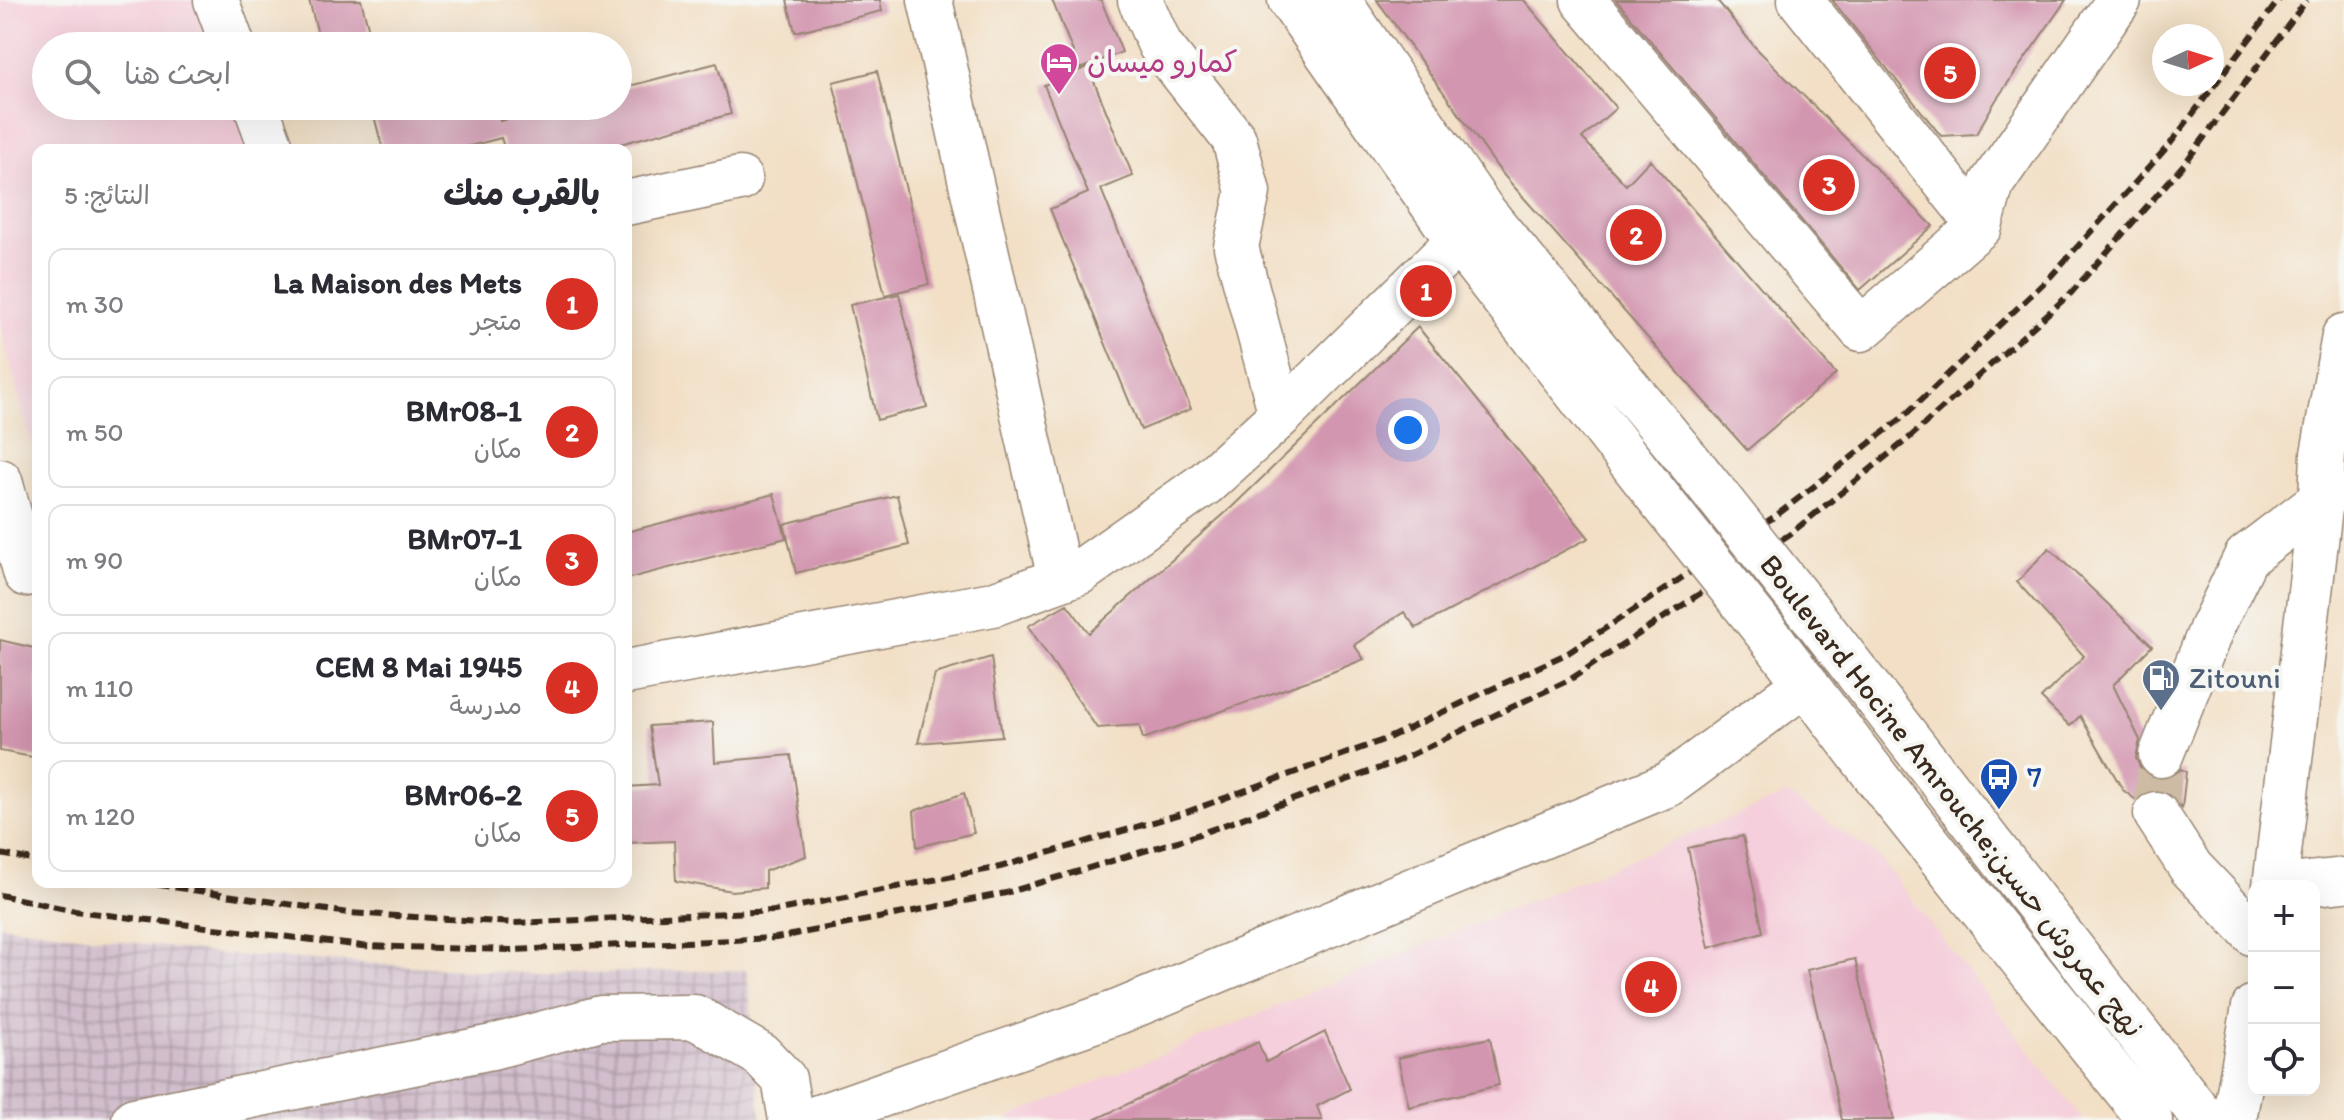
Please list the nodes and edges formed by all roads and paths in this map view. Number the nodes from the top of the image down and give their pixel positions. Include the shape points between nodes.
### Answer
1 (216, 0) edge
2 (930, 0) edge
3 (1140, 0) edge
4 (1290, 0) edge
5 (1338, 0) edge
6 (1583, 0) edge
7 (1800, 0) edge
8 (2119, 0) edge
9 (228, 32) edge
10 (261, 120) edge
11 (270, 144) edge
12 (740, 179) dead end
13 (632, 202) edge
14 (1470, 225) junction
15 (1980, 226) junction
16 (2344, 336) edge
17 (1281, 415) junction
18 (0, 481) edge
19 (2321, 500) junction
20 (21, 573) edge
21 (1060, 579) junction
22 (632, 671) edge
23 (1806, 683) junction
24 (2161, 755) tunnel mouth
25 (2156, 814) tunnel mouth
26 (2276, 880) edge
27 (2344, 880) edge
28 (2320, 883) edge
29 (2248, 928) edge
30 (2251, 1024) edge
31 (134, 1120) edge
32 (791, 1120) edge
33 (810, 1120) edge
34 (2150, 1120) edge
35 (2205, 1120) edge
36 (2234, 1120) edge

1 - 9 street
2 - 21 street
3 - 17 street via 1160,45 1234,139 1248,192 1236,247
4 - 14 street
5 - 14 street
6 - 15 street via 1861,329
7 - 15 street
8 - 15 street via 1992,183
10 - 11 street
12 - 13 street
14 - 17 street
14 - 23 street, Boulevard Hocine Amrouche;نهج عمروش حسين, bridge via 1662,502
14 - 35 street, Boulevard Hocine Amrouche;نهج عمروش حسين, bridge via 1698,472
16 - 19 street via 2323,454
17 - 21 street via 1206,483 1080,572
18 - 20 street
19 - 24 street via 2246,557
19 - 26 street
21 - 22 street via 993,604
23 - 33 street via 1669,784 1118,1012
23 - 34 street, Boulevard Hocine Amrouche;نهج عمروش حسين
25 - 29 street via 2191,868
27 - 28 street
30 - 36 street
31 - 32 street via 492,1047 601,1018 695,1017 761,1055 784,1079

